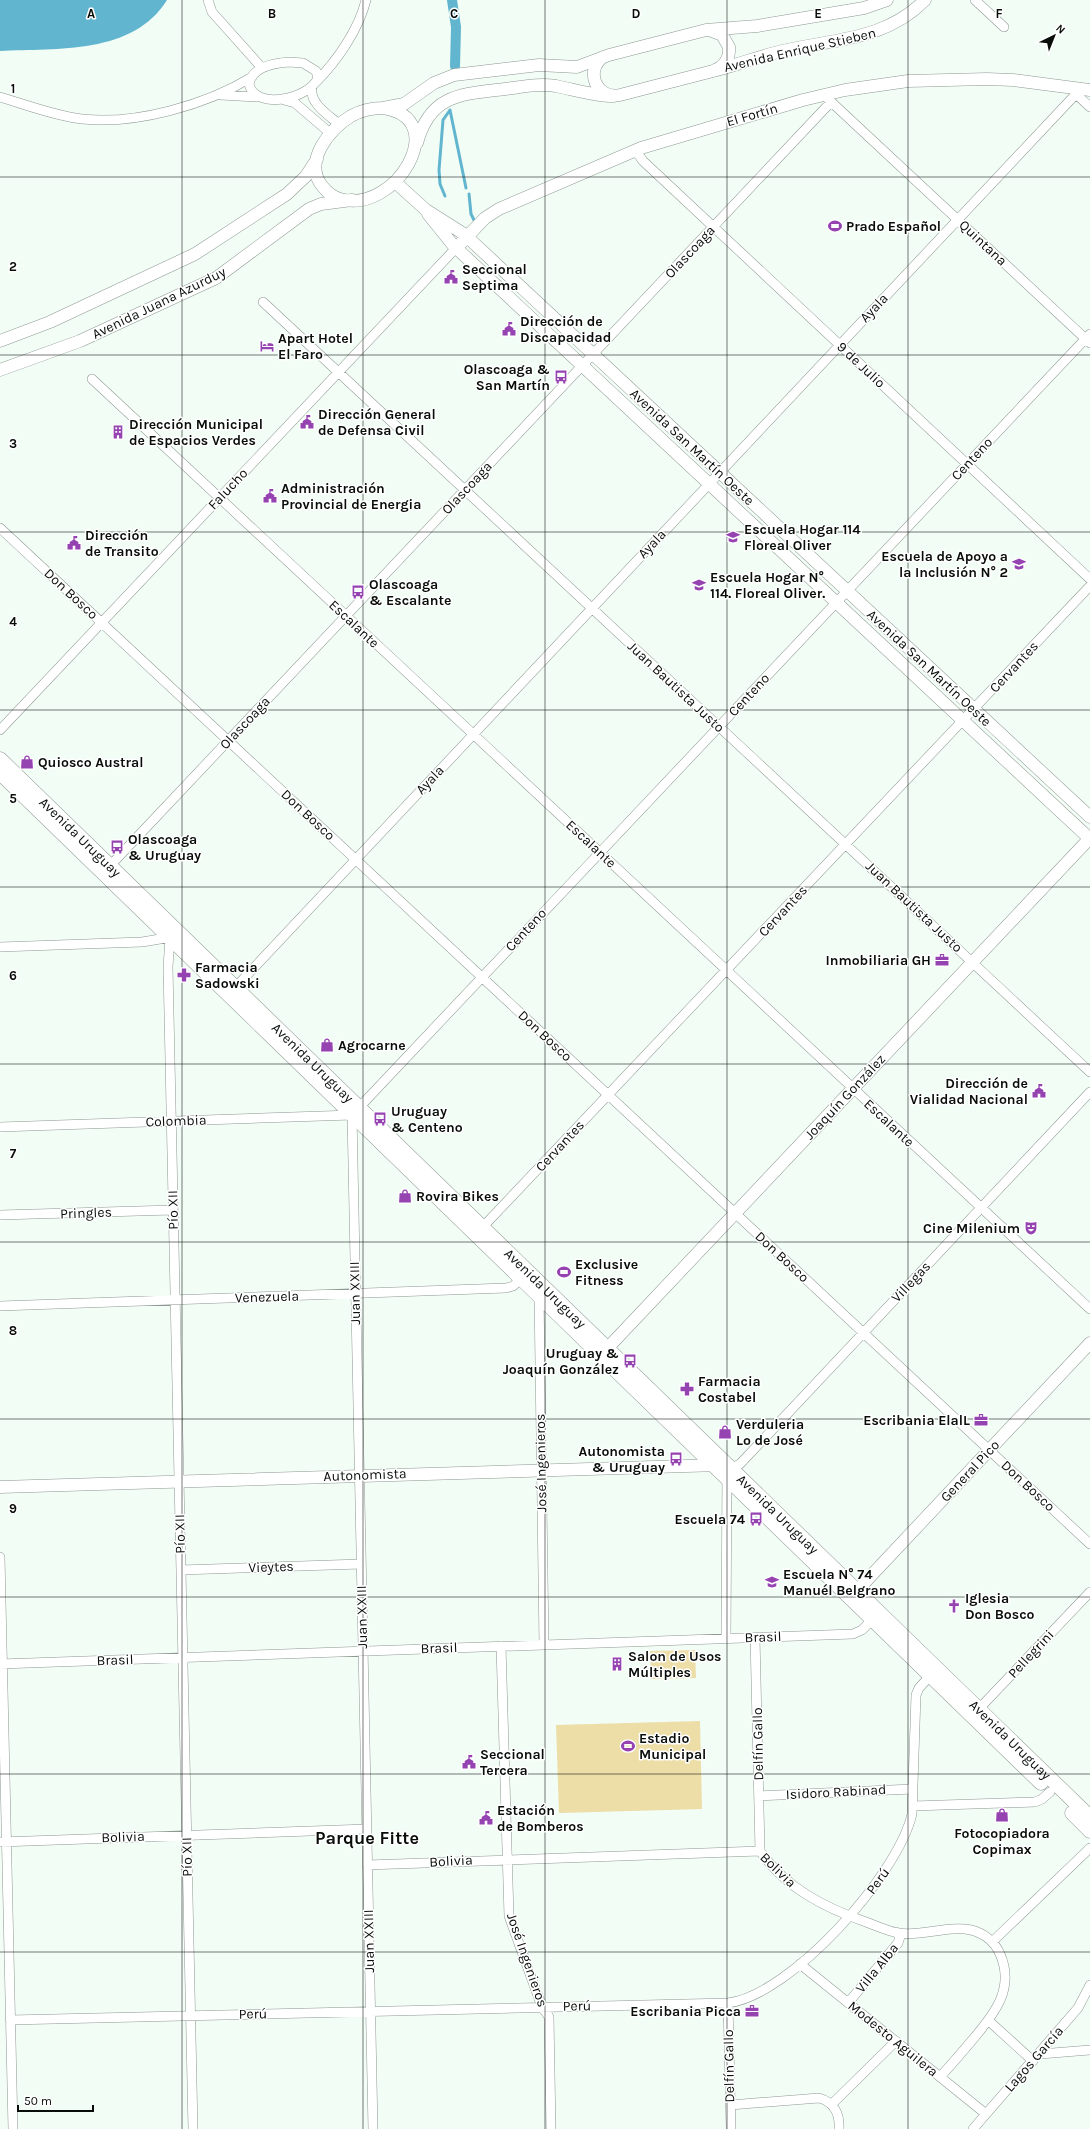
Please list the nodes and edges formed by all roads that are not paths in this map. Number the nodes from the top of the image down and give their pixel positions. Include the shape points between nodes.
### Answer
1 (208, 0) edge
2 (366, 0) edge
3 (887, 0) edge
4 (925, 0) edge
5 (975, 0) edge
6 (1004, 27) dead end
7 (706, 30) junction
8 (609, 55) junction
9 (262, 68) junction
10 (481, 71) junction
11 (713, 71) junction
12 (252, 77) junction
13 (314, 84) junction
14 (1090, 90) edge
15 (483, 91) junction
16 (1077, 91) junction
17 (216, 96) junction
18 (614, 96) junction
19 (0, 97) edge
20 (263, 98) junction
21 (827, 98) junction
22 (280, 99) junction
23 (1090, 106) edge
24 (383, 108) junction
25 (339, 124) junction
26 (330, 133) junction
27 (415, 148) junction
28 (635, 150) junction
29 (317, 159) junction
30 (395, 182) junction
31 (352, 200) junction
32 (426, 210) junction
33 (958, 220) junction
34 (713, 227) junction
35 (466, 237) junction
36 (456, 248) junction
37 (263, 302) dead end
38 (1089, 339) edge
39 (0, 341) edge
40 (840, 345) junction
41 (593, 354) junction
42 (582, 366) junction
43 (0, 370) edge
44 (339, 372) junction
45 (92, 379) dead end
46 (967, 464) junction
47 (720, 472) junction
48 (709, 484) junction
49 (465, 490) junction
50 (219, 498) junction
51 (0, 528) edge
52 (1090, 579) edge
53 (1090, 586) edge
54 (847, 591) junction
55 (836, 602) junction
56 (592, 608) junction
57 (346, 616) junction
58 (101, 623) junction
59 (974, 709) junction
60 (963, 720) junction
61 (719, 726) junction
62 (0, 730) edge
63 (473, 734) junction
64 (228, 741) junction
65 (0, 759) edge
66 (0, 773) edge
67 (1090, 817) edge
68 (1090, 838) edge
69 (846, 844) junction
70 (600, 853) junction
71 (355, 859) junction
72 (106, 870) junction
73 (174, 935) junction
74 (0, 947) edge
75 (972, 962) junction
76 (726, 970) junction
77 (482, 977) junction
78 (231, 991) junction
79 (1090, 1072) edge
80 (853, 1088) junction
81 (1090, 1092) edge
82 (608, 1095) junction
83 (355, 1111) junction
84 (171, 1121) junction
85 (0, 1127) edge
86 (981, 1208) junction
87 (173, 1210) junction
88 (735, 1213) junction
89 (0, 1215) edge
90 (479, 1231) junction
91 (524, 1275) junction
92 (539, 1282) junction
93 (356, 1294) junction
94 (539, 1296) junction
95 (175, 1300) junction
96 (0, 1306) edge
97 (1090, 1309) edge
98 (863, 1333) junction
99 (1090, 1343) edge
100 (604, 1352) junction
101 (989, 1450) junction
102 (712, 1464) junction
103 (541, 1470) junction
104 (728, 1473) junction
105 (359, 1476) junction
106 (179, 1481) junction
107 (0, 1487) edge
108 (1090, 1544) edge
109 (0, 1557) edge
110 (361, 1564) junction
111 (181, 1570) junction
112 (1090, 1592) edge
113 (853, 1594) junction
114 (872, 1620) junction
115 (756, 1637) junction
116 (726, 1638) junction
117 (544, 1645) junction
118 (501, 1646) junction
119 (363, 1651) junction
120 (183, 1657) junction
121 (1, 1664) edge
122 (930, 1676) junction
123 (953, 1684) junction
124 (975, 1713) junction
125 (913, 1789) junction
126 (1050, 1792) junction
127 (759, 1796) junction
128 (913, 1806) junction
129 (1090, 1817) edge
130 (367, 1829) junction
131 (1090, 1831) edge
132 (186, 1835) junction
133 (3, 1841) edge
134 (1089, 1849) edge
135 (760, 1851) junction
136 (507, 1859) junction
137 (1090, 1859) edge
138 (367, 1865) junction
139 (849, 1916) junction
140 (896, 1932) junction
141 (992, 1942) junction
142 (800, 1964) junction
143 (1090, 1985) edge
144 (728, 2003) junction
145 (848, 2003) junction
146 (542, 2007) junction
147 (370, 2011) junction
148 (190, 2016) junction
149 (10, 2020) junction
150 (989, 2020) junction
151 (896, 2041) junction
152 (1090, 2050) edge
153 (1040, 2054) junction
154 (1033, 2061) junction
155 (940, 2077) junction
156 (832, 2104) junction
157 (730, 2105) junction
158 (986, 2114) junction
159 (13, 2129) edge
160 (193, 2129) edge
161 (373, 2129) edge
162 (551, 2129) edge
163 (731, 2129) edge
164 (839, 2129) edge
165 (973, 2129) edge

1 - 9 street via 216,16
2 - 13 street via 343,50 332,66
3 - 7 main road, Avenida Enrique Stieben via 864,8 757,26
4 - 11 main road, Avenida Enrique Stieben via 904,19 870,34 786,50
5 - 6 street
7 - 8 main road, Avenida Enrique Stieben
7 - 11 main road, Avenida Enrique Stieben via 720,33 729,47 726,61
8 - 10 main road, Avenida Enrique Stieben via 577,67 539,66
8 - 18 main road, Avenida Enrique Stieben via 596,65 594,77 602,91
9 - 12 street
9 - 13 street via 284,62 303,63 318,74
10 - 15 main road
10 - 24 main road, Avenida Enrique Stieben via 444,78 404,104
11 - 18 main road, Avenida Enrique Stieben
12 - 17 street
12 - 20 street via 248,84 250,89 256,96
13 - 22 street via 299,95
13 - 25 street via 311,94 314,101
14 - 16 main road, El Fortín
15 - 18 main road via 547,85 594,95
15 - 27 main road via 457,95 440,104 424,124
16 - 21 main road, El Fortín via 1000,79 933,80 897,82
16 - 23 street
16 - 33 street, Ayala
17 - 19 street via 145,116 98,120 65,116
17 - 20 street
20 - 22 street
21 - 28 main road, El Fortín
21 - 33 street, Quintana
21 - 34 street, Olascoaga
22 - 26 street via 295,103
24 - 25 main road via 359,112
24 - 27 main road via 396,112 408,122 415,134
25 - 26 main road
26 - 29 main road
27 - 30 main road via 408,166
28 - 34 street, 9 de Julio via 643,161
28 - 35 main road, El Fortín via 499,209 485,218
29 - 31 main road via 316,172 321,185 337,198
29 - 39 main road, Avenida Juana Azurduy via 302,181 287,194 195,254 50,322
30 - 31 main road via 371,197
30 - 32 main road, Avenida San Martín Oeste
31 - 43 main road, Avenida Juana Azurduy via 321,204 309,209 232,268 210,281 66,347
32 - 35 main road, Avenida San Martín Oeste
32 - 36 main road, Avenida San Martín Oeste
33 - 38 street, Quintana
33 - 40 street, Ayala
34 - 40 street, 9 de Julio
34 - 41 street, Olascoaga
35 - 36 main road, El Fortín
35 - 41 main road, Avenida San Martín Oeste
36 - 42 main road, Avenida San Martín Oeste
36 - 44 street, Falucho
37 - 44 street, Juan Bautista Justo
38 - 46 street, Centeno
40 - 46 street, 9 de Julio
40 - 47 street, Ayala
41 - 42 street, Olascoaga
41 - 47 main road, Avenida San Martín Oeste
42 - 48 main road, Avenida San Martín Oeste
42 - 49 street, Olascoaga
44 - 49 street, Juan Bautista Justo
44 - 50 street, Falucho
45 - 50 street, Escalante
46 - 52 street, 9 de Julio
46 - 54 street, Centeno
47 - 48 street, Ayala
47 - 54 main road, Avenida San Martín Oeste
48 - 55 main road, Avenida San Martín Oeste
48 - 56 street, Ayala
49 - 56 street, Juan Bautista Justo
49 - 57 street, Olascoaga
50 - 57 street, Escalante
50 - 58 street, Falucho
51 - 58 street, Don Bosco
53 - 59 street, Cervantes
54 - 55 street, Centeno
54 - 59 main road, Avenida San Martín Oeste
55 - 60 main road, Avenida San Martín Oeste
55 - 61 street, Centeno
56 - 61 street, Juan Bautista Justo
56 - 63 street, Ayala
57 - 63 street, Escalante
57 - 64 street, Olascoaga
58 - 62 street, Falucho
58 - 64 street, Don Bosco
59 - 60 street, Cervantes
59 - 67 main road, Avenida San Martín Oeste
60 - 68 main road, Avenida San Martín Oeste
60 - 69 street, Cervantes
61 - 69 street, Juan Bautista Justo
61 - 70 street, Centeno
63 - 70 street, Escalante
63 - 71 street, Ayala
64 - 71 street, Don Bosco
64 - 72 street, Olascoaga
65 - 72 main road, Avenida Uruguay
66 - 72 main road, Avenida Uruguay
68 - 75 main road, Joaquín González
69 - 75 street, Juan Bautista Justo
69 - 76 street, Cervantes
70 - 76 street, Escalante
70 - 77 street, Centeno
71 - 77 street, Don Bosco
71 - 78 street, Ayala
72 - 73 main road, Avenida Uruguay
73 - 74 street via 142,942
73 - 78 main road, Avenida Uruguay
73 - 84 street, Pío XII via 168,967
75 - 79 street, Juan Bautista Justo
75 - 80 main road, Joaquín González
76 - 80 street, Escalante
76 - 82 street, Cervantes
77 - 82 street, Don Bosco
77 - 83 street, Centeno
78 - 83 main road, Avenida Uruguay
80 - 86 street, Escalante
80 - 88 main road, Joaquín González
81 - 86 street, Villegas
82 - 88 street, Don Bosco
82 - 90 street, Cervantes
83 - 84 street, Colombia
83 - 90 main road, Avenida Uruguay
83 - 93 street, Juan XXIII
84 - 85 street, Colombia
84 - 87 street, Pío XII
86 - 97 street, Escalante
86 - 98 street, Villegas
87 - 89 street, Pringles
87 - 95 street, Pío XII
88 - 98 street, Don Bosco
88 - 100 main road, Joaquín González
90 - 91 main road, Avenida Uruguay
91 - 92 main road, Avenida Uruguay
91 - 93 street, Venezuela via 513,1286 506,1288
91 - 94 main road, Avenida Uruguay
92 - 94 street, José Ingenieros
92 - 100 main road, Avenida Uruguay
93 - 95 street, Venezuela
93 - 105 street, Juan XXIII
94 - 100 main road, Avenida Uruguay
94 - 103 street, José Ingenieros
95 - 96 street, Venezuela
95 - 106 street, Pío XII
98 - 101 street, Don Bosco
98 - 104 street, Villegas via 740,1464
99 - 101 main road, General Pico
100 - 102 main road, Avenida Uruguay
100 - 104 main road, Avenida Uruguay
101 - 108 street, Don Bosco
101 - 113 main road, General Pico
102 - 103 main road, Autonomista
102 - 104 main road, Avenida Uruguay
103 - 105 main road, Autonomista
103 - 117 street, José Ingenieros
104 - 113 main road, Avenida Uruguay
104 - 116 street
105 - 106 main road, Autonomista
105 - 110 street, Juan XXIII
106 - 107 main road, Autonomista
106 - 111 street, Pío XII
109 - 121 street
110 - 111 street, Vieytes
110 - 119 street, Juan XXIII
111 - 120 street, Pío XII
112 - 124 street, Pellegrini
113 - 114 main road, Avenida Uruguay
113 - 123 main road, Avenida Uruguay
114 - 115 street, Brasil via 855,1633
114 - 122 main road, Avenida Uruguay
115 - 116 street, Brasil
115 - 127 street, Delfín Gallo
116 - 117 street, Brasil
117 - 118 street, Brasil
118 - 119 street, Brasil
118 - 136 street, José Ingenieros
119 - 120 street, Brasil
119 - 130 street, Juan XXIII
120 - 121 street, Brasil
120 - 132 street, Pío XII
121 - 133 street
122 - 123 main road via 936,1674
122 - 124 main road, Avenida Uruguay
122 - 125 street, Perú via 919,1688 916,1698
123 - 124 main road, Avenida Uruguay
124 - 126 main road, Avenida Uruguay
124 - 129 main road, Avenida Uruguay
125 - 127 street, Isidoro Rabinad
125 - 128 street, Perú
126 - 128 street via 1035,1802
126 - 131 main road, Avenida Uruguay
127 - 135 street, Delfín Gallo
128 - 139 street, Perú via 907,1833 894,1859
130 - 132 street, Bolivia
130 - 138 street, Juan XXIII
132 - 133 street, Bolivia
132 - 148 street, Pío XII
133 - 149 street
134 - 137 street
134 - 141 street
135 - 136 street, Bolivia
135 - 139 street, Bolivia via 795,1887 824,1905
136 - 138 street, Bolivia
136 - 146 street, José Ingenieros via 509,1916
138 - 147 street, Juan XXIII
139 - 140 street, Bolivia
139 - 142 street, Perú
140 - 141 street, Bolivia via 967,1930 981,1934
140 - 145 street, Villa Alba via 900,1938 898,1943
141 - 150 street via 1003,1962 1006,1984 1000,2004
142 - 144 street, Perú via 756,1994
142 - 145 street, Modesto Aguilera
143 - 153 street, Lagos García via 1080,2004
144 - 146 street, Perú
144 - 157 street, Delfín Gallo
145 - 151 street, Modesto Aguilera
146 - 147 street, Perú
146 - 162 street, José Ingenieros via 548,2017
147 - 148 street, Perú
147 - 161 street, Juan XXIII
148 - 149 street, Perú
148 - 160 street, Pío XII
149 - 159 street
150 - 154 street
150 - 155 street
151 - 155 street, Modesto Aguilera
151 - 156 street
152 - 153 street
153 - 154 street, Lagos García
154 - 158 street, Lagos García
155 - 158 street, Modesto Aguilera
156 - 157 street via 815,2098
156 - 164 street via 838,2114
157 - 163 street, Delfín Gallo
158 - 165 street, Lagos García

